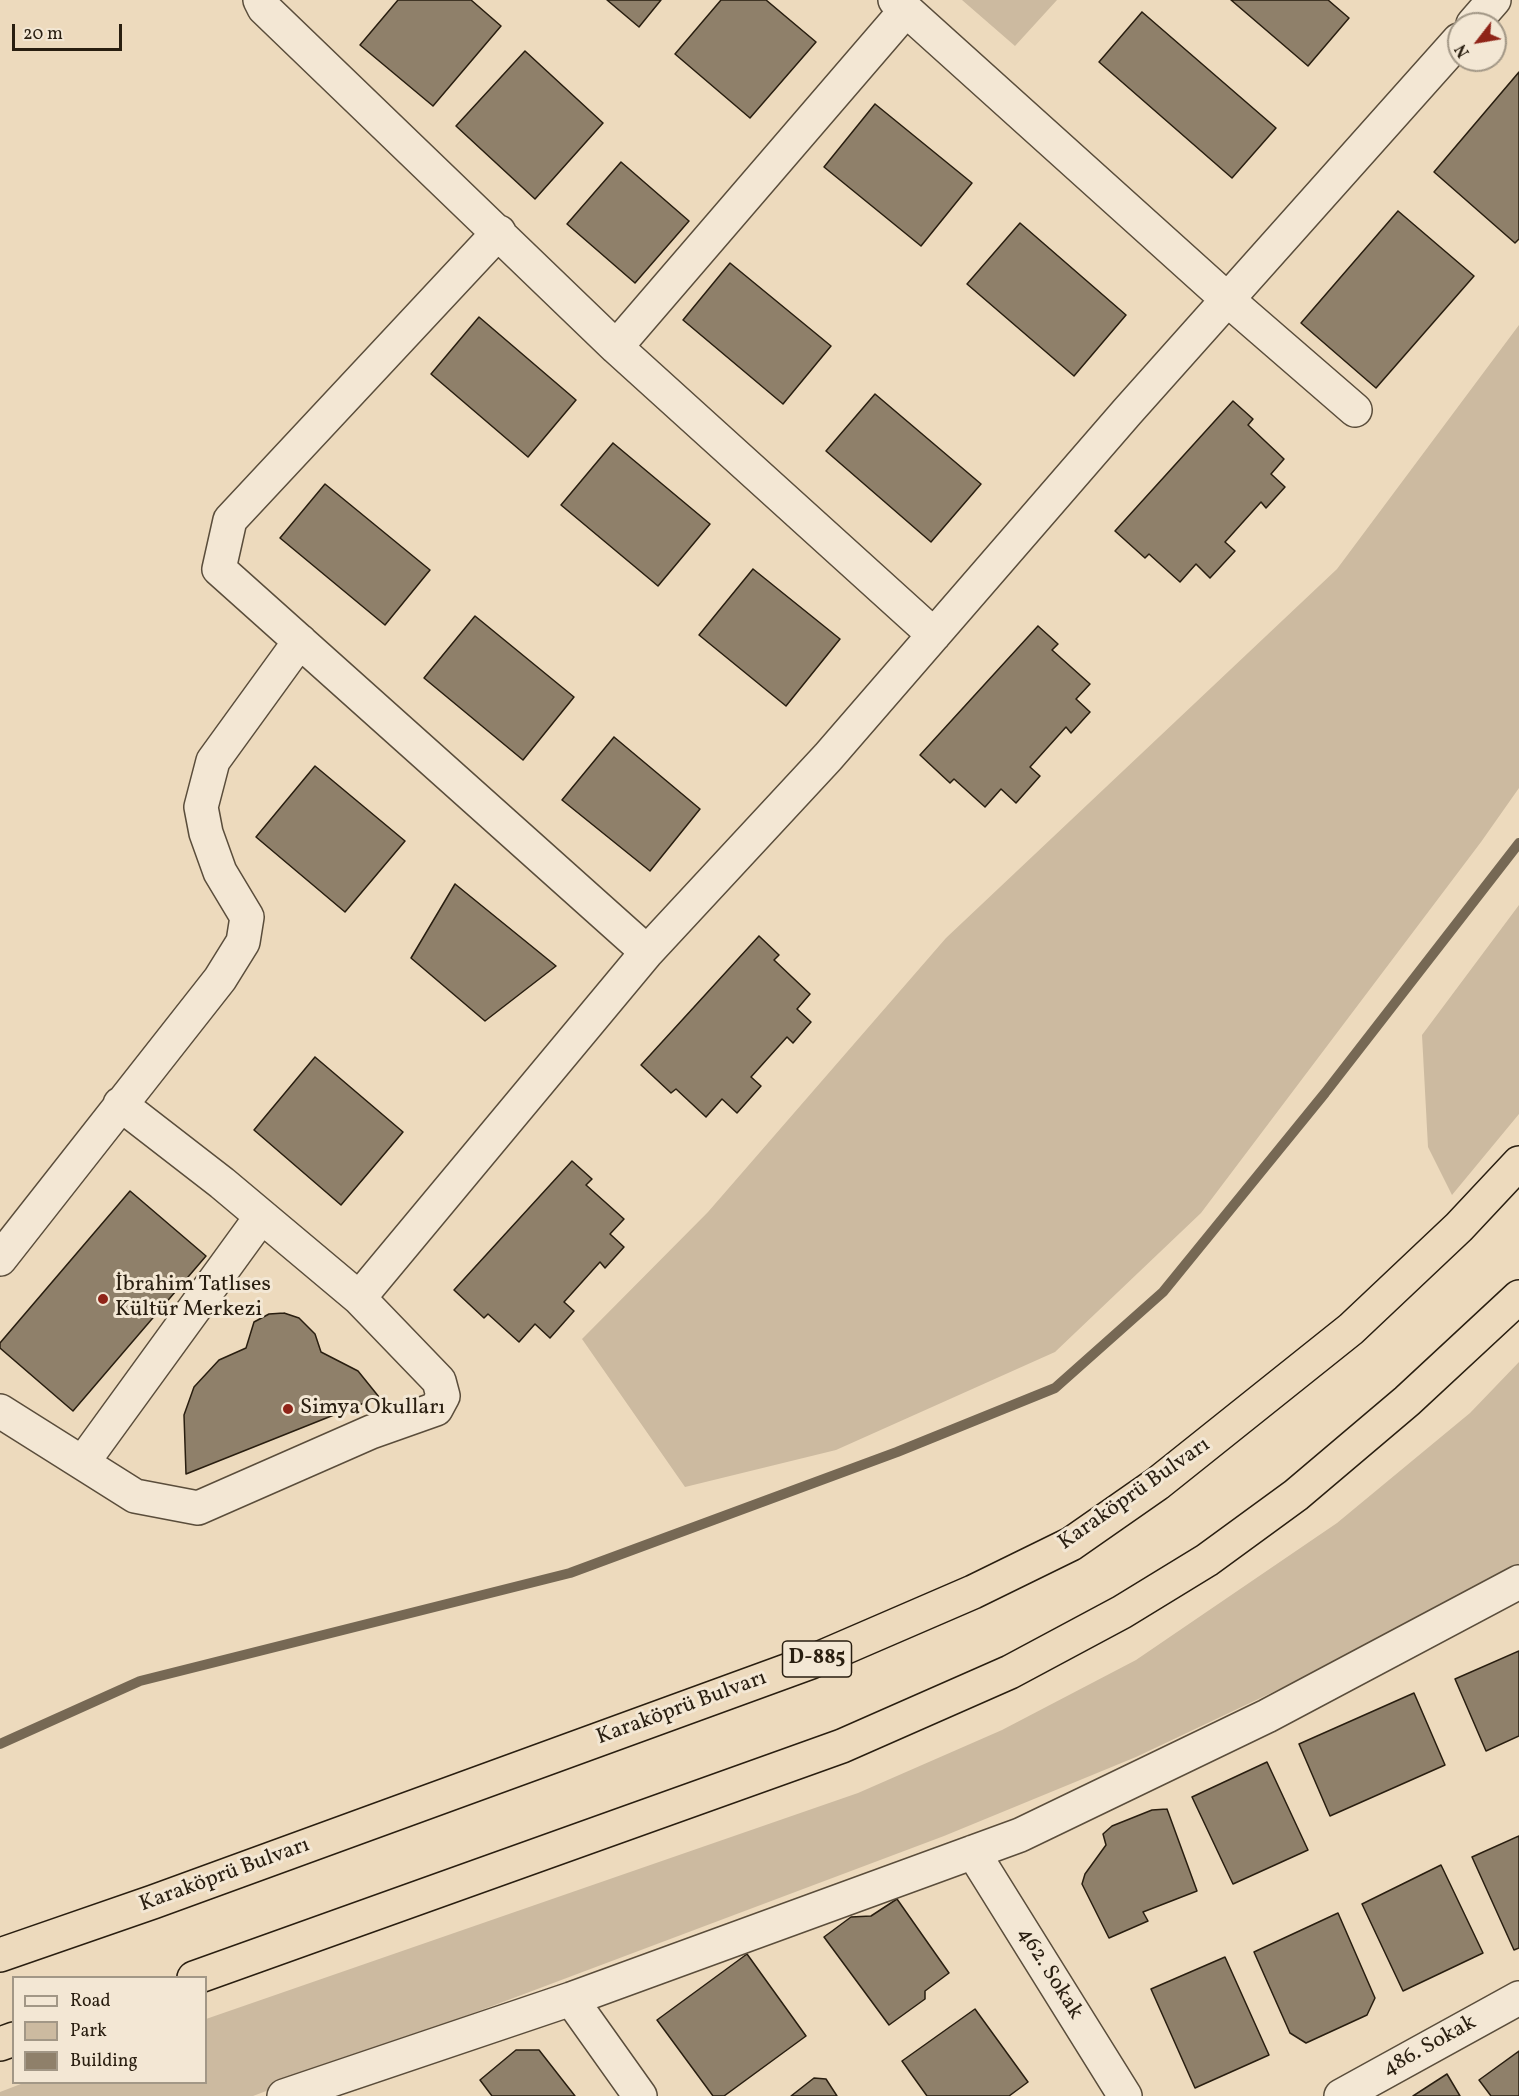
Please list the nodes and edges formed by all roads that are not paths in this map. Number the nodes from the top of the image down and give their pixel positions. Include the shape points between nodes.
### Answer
1 (1494, 0) edge
2 (264, 2) edge
3 (901, 5) edge
4 (1484, 12) edge
5 (1447, 54) edge
6 (499, 232) junction
7 (1228, 300) junction
8 (616, 347) junction
9 (1355, 410) dead end
10 (934, 635) junction
11 (300, 641) junction
12 (646, 952) junction
13 (120, 1104) junction
14 (1519, 1163) edge
15 (261, 1217) junction
16 (0, 1259) edge
17 (1519, 1297) edge
18 (359, 1298) junction
19 (0, 1411) edge
20 (83, 1462) junction
21 (1519, 1582) edge
22 (974, 1852) junction
23 (0, 1955) edge
24 (197, 1976) edge
25 (1519, 1998) edge
26 (571, 1999) junction
27 (284, 2096) edge
28 (640, 2096) edge
29 (1125, 2096) edge
30 (1341, 2096) edge

1 - 4 street
2 - 6 street
3 - 7 street
3 - 8 street
5 - 7 street
6 - 8 street
6 - 11 street via 230,520 219,569
7 - 9 street
7 - 10 street
8 - 10 street
10 - 12 street via 828,757
11 - 12 street
11 - 13 street via 213,761 201,807 220,872 248,917 243,942 220,979
12 - 18 street
13 - 15 street
13 - 16 street
14 - 23 highway, Karaköprü Bulvarı / D-885 via 1460,1227 1351,1329 1157,1484 1071,1544 973,1592 811,1662
15 - 18 street
15 - 20 street
17 - 24 highway via 1407,1401 1296,1495 1207,1560 1132,1607 1010,1672 842,1746
18 - 20 street via 439,1381 443,1396 436,1409 372,1432 198,1508 135,1496
19 - 20 street
21 - 22 street via 1267,1716 1020,1835
22 - 26 street
22 - 29 street, 462. Sokak
25 - 30 street, 486. Sokak
26 - 27 street
26 - 28 street

